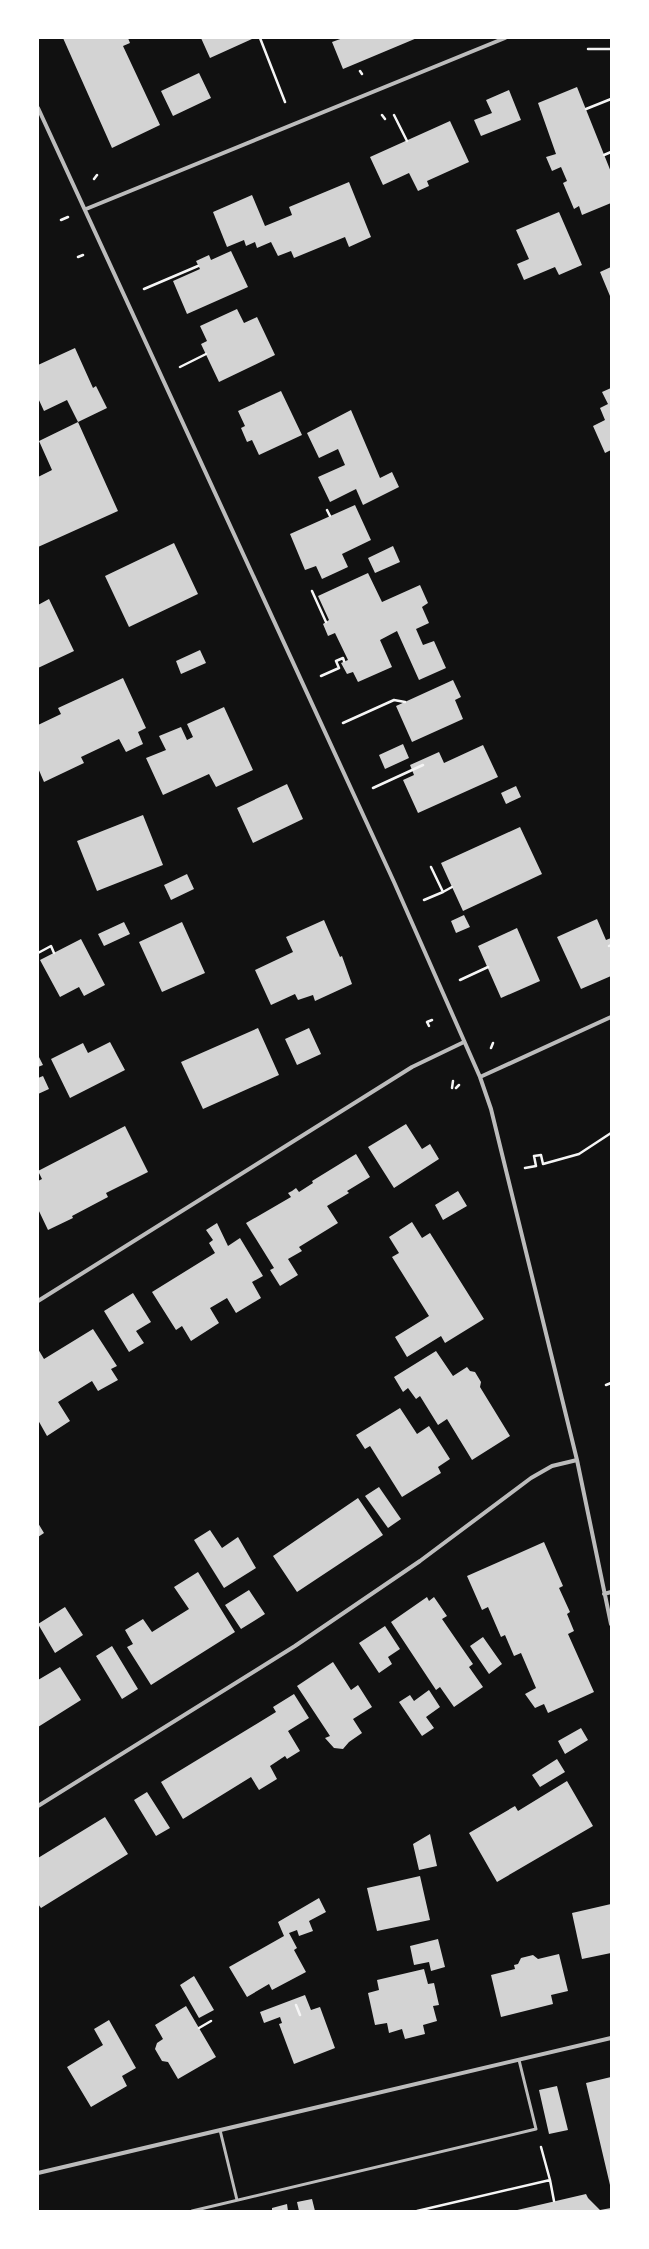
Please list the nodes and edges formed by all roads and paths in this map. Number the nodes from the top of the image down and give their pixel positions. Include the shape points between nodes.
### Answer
1 (260, 38) edge
2 (505, 38) edge
3 (588, 49) dead end
4 (611, 49) edge
5 (360, 71) dead end
6 (362, 74) dead end
7 (611, 99) edge
8 (285, 102) dead end
9 (38, 108) edge
10 (586, 110) dead end
11 (382, 115) dead end
12 (394, 115) dead end
13 (385, 119) dead end
14 (407, 141) dead end
15 (611, 152) edge
16 (604, 155) dead end
17 (97, 175) dead end
18 (94, 179) dead end
19 (86, 209) junction
20 (83, 255) dead end
21 (78, 258) dead end
22 (198, 266) dead end
23 (144, 289) dead end
24 (206, 354) dead end
25 (180, 367) dead end
26 (327, 510) dead end
27 (330, 516) dead end
28 (312, 591) dead end
29 (326, 622) dead end
30 (344, 661) dead end
31 (321, 676) dead end
32 (405, 702) dead end
33 (342, 723) dead end
34 (423, 765) dead end
35 (372, 789) dead end
36 (431, 867) dead end
37 (452, 887) dead end
38 (442, 892) junction
39 (423, 901) dead end
40 (38, 953) edge
41 (54, 953) dead end
42 (488, 967) dead end
43 (460, 980) dead end
44 (611, 1017) edge
45 (432, 1020) dead end
46 (429, 1026) dead end
47 (464, 1042) junction
48 (493, 1044) dead end
49 (491, 1048) dead end
50 (480, 1077) junction
51 (453, 1081) dead end
52 (459, 1085) dead end
53 (611, 1133) edge
54 (520, 1169) dead end
55 (38, 1301) edge
56 (611, 1383) edge
57 (606, 1385) dead end
58 (577, 1460) junction
59 (611, 1592) edge
60 (604, 1594) junction
61 (611, 1624) edge
62 (38, 1806) edge
63 (296, 2005) dead end
64 (300, 2015) dead end
65 (211, 2021) dead end
66 (199, 2028) dead end
67 (611, 2038) edge
68 (519, 2060) junction
69 (536, 2129) junction
70 (220, 2130) junction
71 (38, 2173) edge
72 (550, 2180) junction
73 (237, 2200) junction
74 (554, 2201) dead end
75 (192, 2211) edge
76 (417, 2211) edge

1 - 8 path
2 - 19 street
3 - 4 path
5 - 6 path
7 - 10 path
9 - 19 street
11 - 13 path
12 - 14 path
15 - 16 path
17 - 18 path
19 - 47 street via 394,882
20 - 21 path
22 - 23 path
24 - 25 path
26 - 27 path
28 - 29 path
30 - 31 path via 343,658 336,661 339,668
32 - 33 path via 394,700
34 - 35 path
36 - 38 path
37 - 38 path
38 - 39 path
40 - 41 path via 51,946
42 - 43 path
44 - 50 street
45 - 46 path via 427,1022
47 - 50 street
47 - 55 street via 412,1067
48 - 49 path
50 - 58 street via 508,1172
51 - 52 path via 454,1088
53 - 54 path via 579,1154 543,1164 541,1155 534,1156 536,1166
56 - 57 path
58 - 60 street
58 - 62 street via 552,1466 531,1478 420,1560 295,1646
59 - 60 street
60 - 61 street
63 - 64 path
65 - 66 path
67 - 68 street
68 - 69 lane
68 - 70 street
69 - 72 path
69 - 73 lane
70 - 71 street
70 - 73 lane
72 - 74 path
72 - 76 path
73 - 75 lane

